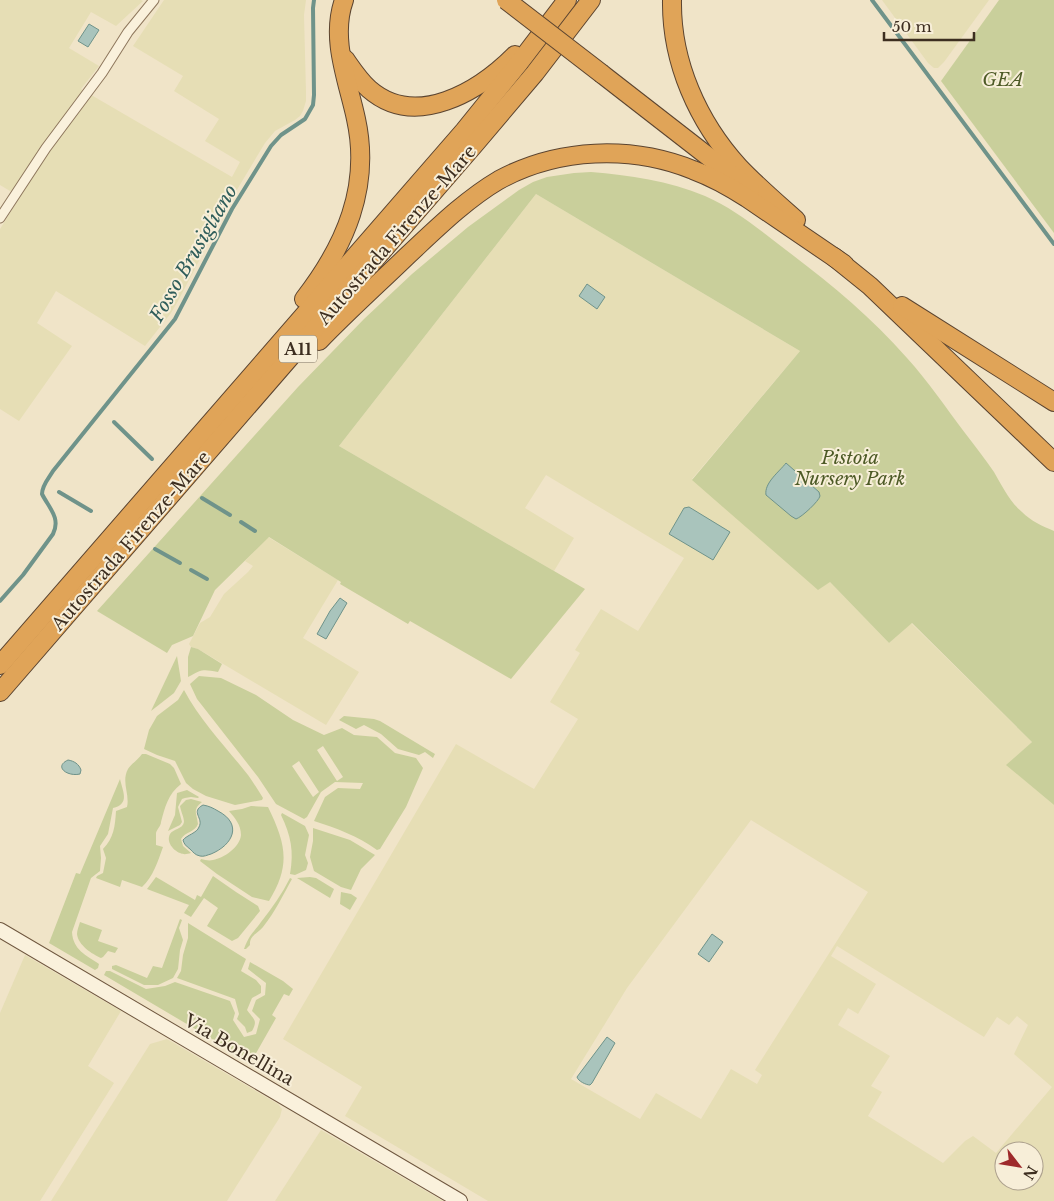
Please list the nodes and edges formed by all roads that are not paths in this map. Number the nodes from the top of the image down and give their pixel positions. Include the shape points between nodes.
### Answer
1 (154, 0) edge
2 (344, 0) edge
3 (506, 0) edge
4 (567, 0) edge
5 (591, 0) edge
6 (672, 0) edge
7 (341, 53) junction
8 (0, 218) edge
9 (844, 264) junction
10 (870, 286) junction
11 (1054, 402) edge
12 (200, 435) junction
13 (214, 446) junction
14 (1054, 462) edge
15 (0, 665) edge
16 (0, 692) edge
17 (0, 930) edge
18 (460, 1201) edge

1 - 8 street via 46,148
2 - 7 highway via 338,27
3 - 9 highway, bridge
4 - 7 highway via 511,59 486,80 455,98 435,104 416,106 385,99 362,82
4 - 12 highway, Autostrada Firenze-Mare / A11 via 464,130
5 - 13 highway, Autostrada Firenze-Mare / A11 via 474,146
6 - 9 highway via 677,52 690,92 707,125 751,179
7 - 12 highway via 361,152 359,186 349,222 334,256 316,284
9 - 10 highway
9 - 13 highway via 747,198 692,169 623,153 577,154 554,159 498,181 455,213 326,334
10 - 11 highway
10 - 14 highway
12 - 15 highway, Autostrada Firenze-Mare / A11
13 - 16 highway, Autostrada Firenze-Mare / A11
17 - 18 main road, Via Bonellina

